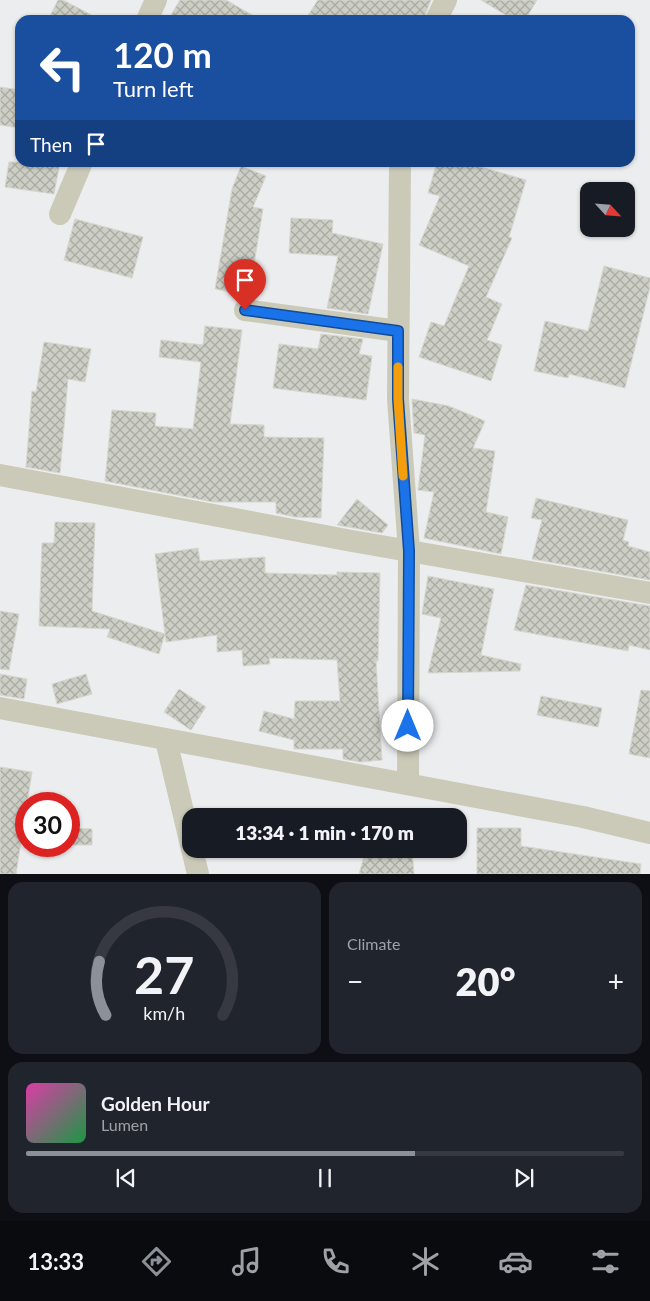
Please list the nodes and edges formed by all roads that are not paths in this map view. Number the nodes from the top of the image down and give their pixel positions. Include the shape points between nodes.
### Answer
1 (156, 0) edge
2 (446, 0) edge
3 (148, 15) edge
4 (438, 15) edge
5 (80, 167) edge
6 (400, 167) edge
7 (60, 214) dead end
8 (245, 310) dead end
9 (398, 331) junction
10 (0, 475) edge
11 (409, 551) junction
12 (650, 593) edge
13 (0, 708) edge
14 (166, 740) junction
15 (408, 784) junction
16 (182, 808) edge
17 (650, 833) edge
18 (194, 858) edge
19 (198, 874) edge

1 - 3 street
2 - 4 street
5 - 7 street
6 - 9 street
8 - 9 street
9 - 11 street via 398,399
10 - 11 street
11 - 12 street
11 - 15 street
13 - 14 street
14 - 15 street
14 - 16 street
15 - 17 street
18 - 19 street

